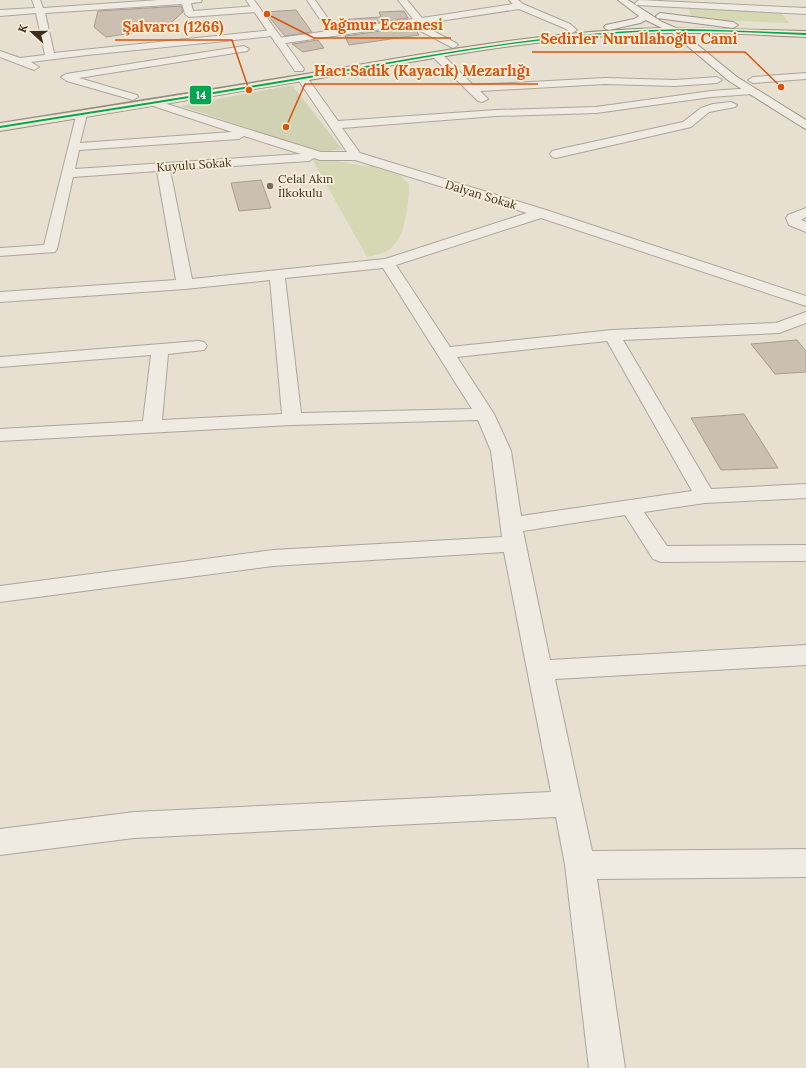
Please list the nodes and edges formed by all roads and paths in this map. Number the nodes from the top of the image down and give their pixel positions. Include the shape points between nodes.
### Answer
1 (36, 0) edge
2 (198, 0) edge
3 (250, 0) edge
4 (310, 0) edge
5 (402, 0) edge
6 (622, 0) edge
7 (186, 1) edge
8 (637, 1) edge
9 (680, 2) edge
10 (517, 3) edge
11 (256, 9) junction
12 (40, 10) junction
13 (806, 11) edge
14 (0, 13) edge
15 (643, 13) junction
16 (659, 20) junction
17 (420, 21) junction
18 (410, 22) junction
19 (733, 25) junction
20 (608, 27) junction
21 (674, 27) junction
22 (806, 27) edge
23 (572, 30) junction
24 (687, 30) junction
25 (272, 33) junction
26 (334, 33) junction
27 (806, 34) edge
28 (280, 42) junction
29 (453, 45) junction
30 (0, 54) edge
31 (437, 55) junction
32 (50, 57) junction
33 (723, 58) dead end
34 (383, 60) junction
35 (17, 65) junction
36 (45, 70) dead end
37 (301, 73) junction
38 (806, 76) edge
39 (733, 79) junction
40 (750, 82) junction
41 (472, 88) junction
42 (133, 97) junction
43 (766, 101) junction
44 (154, 103) junction
45 (496, 113) junction
46 (81, 114) junction
47 (806, 115) edge
48 (0, 118) edge
49 (334, 125) junction
50 (806, 125) edge
51 (0, 127) edge
52 (250, 134) junction
53 (74, 148) junction
54 (556, 154) dead end
55 (320, 156) junction
56 (356, 156) junction
57 (163, 167) junction
58 (68, 173) junction
59 (806, 212) edge
60 (541, 213) junction
61 (806, 228) edge
62 (0, 252) edge
63 (387, 263) junction
64 (277, 275) junction
65 (185, 284) junction
66 (0, 297) edge
67 (806, 301) edge
68 (806, 317) edge
69 (612, 335) junction
70 (198, 346) dead end
71 (160, 349) junction
72 (446, 353) junction
73 (0, 362) edge
74 (485, 414) junction
75 (292, 418) junction
76 (152, 426) junction
77 (0, 435) edge
78 (806, 491) edge
79 (705, 496) junction
80 (630, 508) junction
81 (513, 535) junction
82 (806, 553) edge
83 (0, 594) edge
84 (806, 655) edge
85 (540, 670) junction
86 (567, 804) junction
87 (0, 842) edge
88 (806, 863) edge
89 (580, 865) junction
90 (607, 1068) edge

1 - 12 street
2 - 7 street
3 - 11 street
4 - 26 street
5 - 17 street
6 - 15 street
7 - 11 street via 189,14
7 - 12 street
8 - 9 street
8 - 16 street
9 - 13 street
10 - 17 street
10 - 23 street
11 - 25 street
12 - 14 street
12 - 32 street
15 - 16 street
15 - 20 street via 644,17 637,21
16 - 19 street
16 - 20 main road
16 - 21 street
17 - 18 street
18 - 26 street
18 - 29 street
19 - 21 main road
19 - 22 main road
20 - 23 main road
21 - 24 main road
21 - 31 main road via 555,38
21 - 39 street
23 - 29 main road
24 - 27 main road
24 - 33 street
25 - 28 street
25 - 32 street
26 - 28 street
28 - 37 street
28 - 42 street via 262,47 62,76
29 - 34 main road
30 - 35 street
31 - 34 main road
31 - 41 street
32 - 35 street
34 - 37 main road
35 - 36 street
37 - 42 main road
37 - 44 main road
37 - 49 street
38 - 40 street
39 - 40 street
39 - 41 street via 674,83 604,81
40 - 43 street
40 - 45 street via 711,94 596,110
40 - 47 street
41 - 45 street
42 - 48 main road
43 - 50 street
43 - 54 street via 714,106 687,125
44 - 46 main road
44 - 52 street, Dalyan Sokak
45 - 49 street
46 - 51 main road
46 - 53 street
49 - 56 street
52 - 53 street
52 - 55 street, Dalyan Sokak
53 - 58 street
55 - 56 street, Dalyan Sokak
55 - 57 street, Kuyulu Sokak
56 - 60 street, Dalyan Sokak
57 - 58 street, Kuyulu Sokak
57 - 65 street
58 - 62 street via 50,250
59 - 61 street via 793,218 794,222
60 - 63 street
60 - 67 street, Dalyan Sokak
63 - 64 street
63 - 72 street
64 - 65 street
64 - 75 street
65 - 66 street
68 - 69 street via 779,328
69 - 72 street
69 - 79 street
70 - 71 street
71 - 73 street
71 - 76 street
72 - 74 street
74 - 75 street
74 - 81 street via 501,451
75 - 76 street
76 - 77 street
78 - 79 street
79 - 80 street
80 - 81 street
80 - 82 street via 661,554
81 - 83 street via 273,558
81 - 85 street
84 - 85 street
85 - 86 street
86 - 87 street via 134,825
86 - 89 street
88 - 89 street
89 - 90 street

